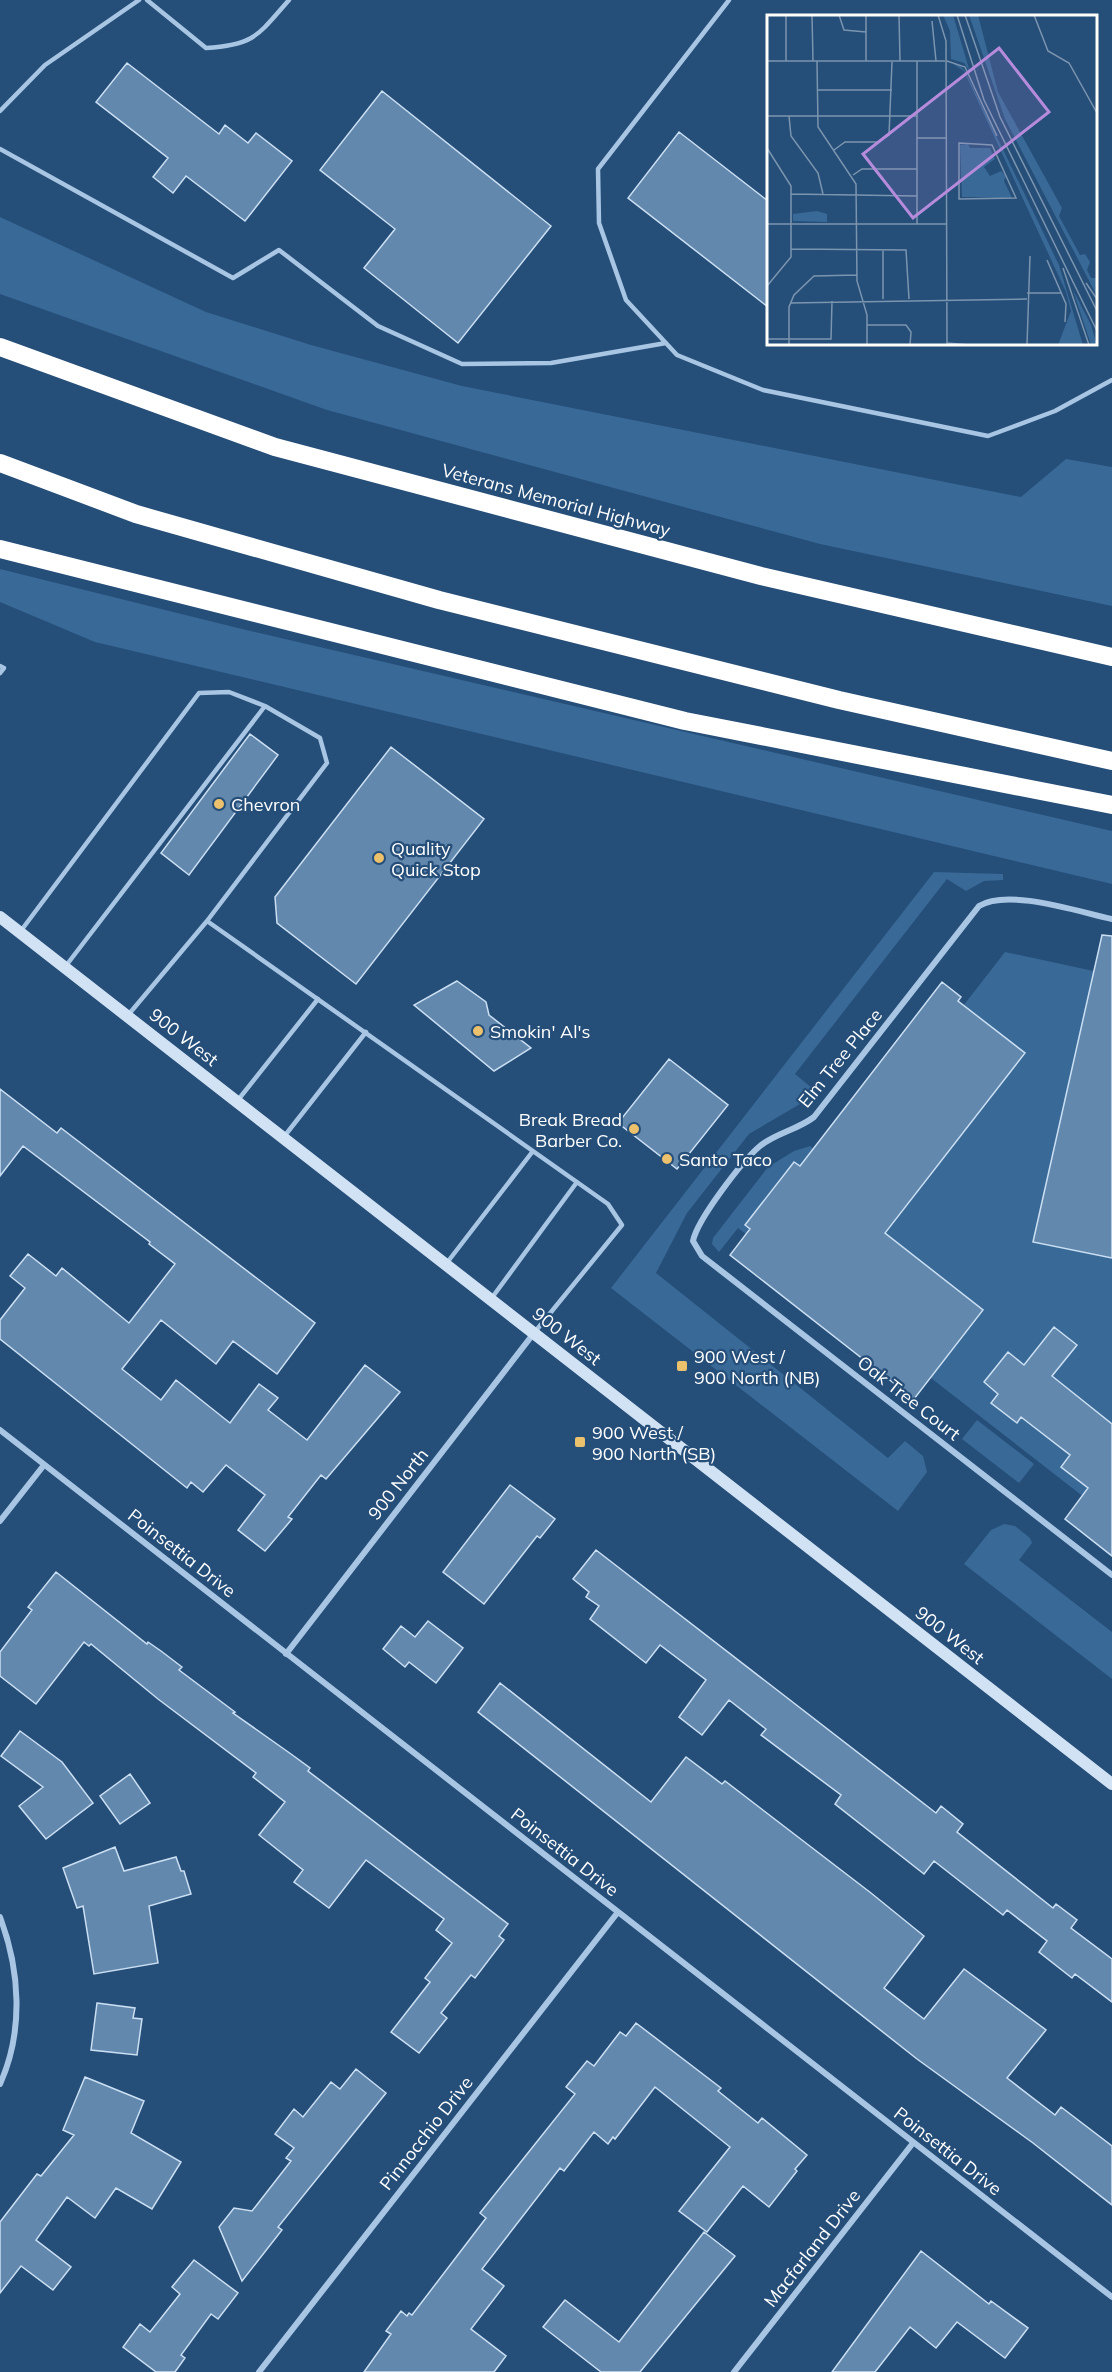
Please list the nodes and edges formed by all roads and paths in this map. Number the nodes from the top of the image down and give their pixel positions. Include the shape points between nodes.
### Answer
1 (139, 0) edge
2 (147, 0) edge
3 (289, 0) edge
4 (729, 0) edge
5 (0, 111) edge
6 (0, 149) edge
7 (666, 343) junction
8 (0, 347) edge
9 (1112, 380) edge
10 (0, 463) edge
11 (0, 549) edge
12 (1112, 657) edge
13 (0, 666) edge
14 (0, 673) edge
15 (265, 706) junction
16 (1112, 761) edge
17 (1112, 805) edge
18 (0, 916) edge
19 (1112, 919) edge
20 (207, 921) junction
21 (20, 932) junction
22 (65, 967) junction
23 (318, 999) junction
24 (127, 1016) junction
25 (366, 1032) junction
26 (237, 1101) junction
27 (284, 1137) junction
28 (533, 1151) junction
29 (578, 1182) junction
30 (693, 1242) joint
31 (446, 1264) junction
32 (491, 1299) junction
33 (534, 1333) junction
34 (0, 1430) edge
35 (44, 1465) junction
36 (0, 1521) edge
37 (1112, 1575) edge
38 (286, 1654) junction
39 (1112, 1784) edge
40 (618, 1912) junction
41 (0, 1917) edge
42 (0, 2084) edge
43 (913, 2143) junction
44 (1112, 2297) edge
45 (259, 2372) edge
46 (734, 2372) edge

1 - 5 lane via 45,65
2 - 3 lane via 207,48 234,46 256,38
4 - 7 lane via 598,169 599,223 626,300
6 - 7 lane via 233,278 279,250 378,326 462,364 551,363
7 - 9 lane via 677,355 763,390 988,436 1055,411
8 - 12 highway, Veterans Memorial Highway via 275,447 761,576
10 - 16 highway via 136,514 439,600 839,700
11 - 17 highway via 685,721
13 - 14 lane via 4,668
15 - 20 lane via 320,738 327,763
15 - 21 lane via 229,692 199,693
15 - 22 lane
18 - 21 main road, 900 West
19 - 30 street, Elm Tree Place via 1010,898 988,900 979,906 814,1117 772,1138 749,1157 698,1224
20 - 23 lane
20 - 24 lane
21 - 22 main road, 900 West
22 - 24 main road, 900 West
23 - 25 lane
23 - 26 lane
24 - 26 main road, 900 West
25 - 27 lane
25 - 28 lane
26 - 27 main road, 900 West
27 - 31 main road, 900 West
28 - 29 lane
28 - 31 lane
29 - 32 lane
29 - 33 lane via 608,1204 622,1225
30 - 37 street, Oak Tree Court via 702,1256
31 - 32 main road, 900 West
32 - 33 main road, 900 West
33 - 38 street, 900 North
33 - 39 main road, 900 West
34 - 35 street, Poinsettia Drive
35 - 36 street
35 - 38 street, Poinsettia Drive
38 - 40 street, Poinsettia Drive
40 - 43 street, Poinsettia Drive
40 - 45 street, Pinnocchio Drive
41 - 42 street via 15,1970 17,2007 13,2041
43 - 44 street, Poinsettia Drive
43 - 46 street, Macfarland Drive

